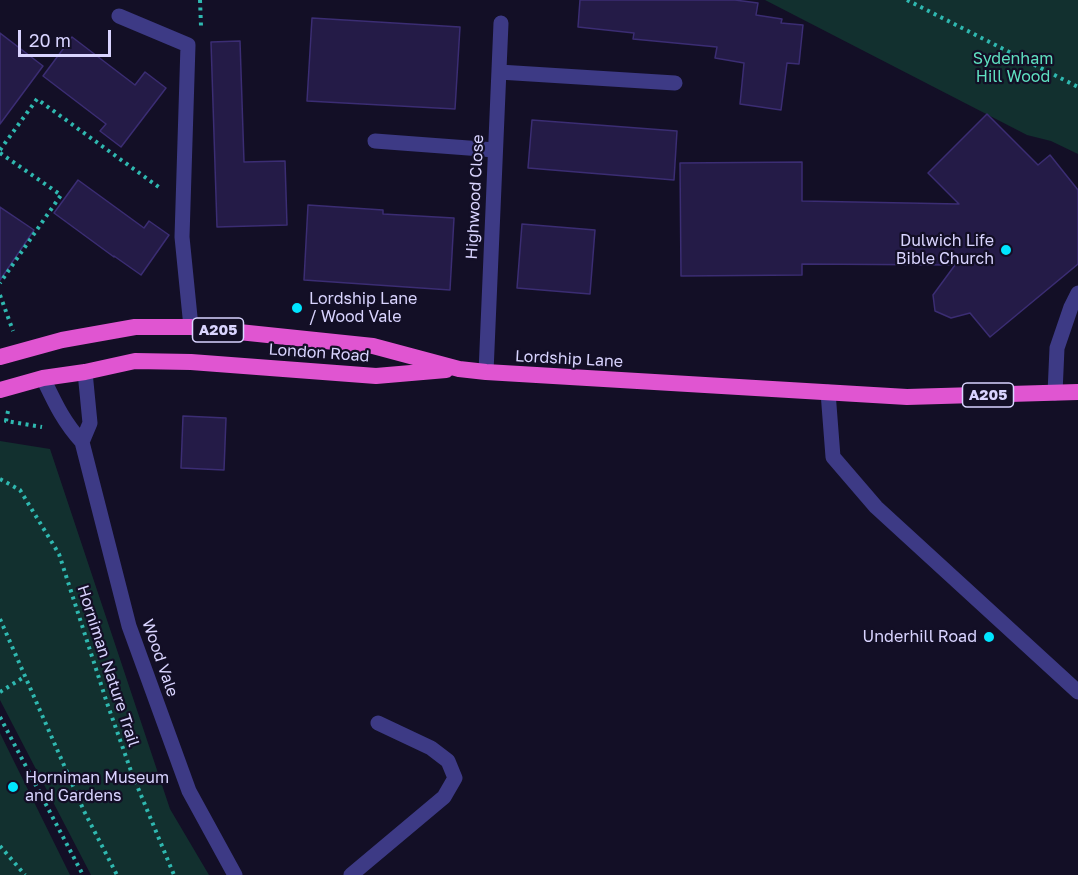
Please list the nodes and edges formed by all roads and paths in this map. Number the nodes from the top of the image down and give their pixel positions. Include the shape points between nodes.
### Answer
1 (907, 0) edge
2 (119, 16) dead end
3 (501, 23) dead end
4 (499, 72) junction
5 (675, 83) dead end
6 (1078, 87) edge
7 (375, 141) dead end
8 (495, 150) junction
9 (0, 152) edge
10 (183, 204) junction
11 (0, 283) edge
12 (0, 295) edge
13 (4, 304) dead end
14 (1076, 304) edge
15 (190, 327) junction
16 (0, 357) edge
17 (459, 369) junction
18 (85, 372) junction
19 (486, 372) junction
20 (43, 378) junction
21 (0, 390) edge
22 (828, 392) junction
23 (1078, 392) edge
24 (1055, 393) junction
25 (6, 421) dead end
26 (47, 428) dead end
27 (82, 442) junction
28 (0, 479) edge
29 (0, 619) edge
30 (24, 677) junction
31 (0, 692) edge
32 (1078, 692) edge
33 (0, 717) edge
34 (378, 723) dead end
35 (0, 846) edge
36 (26, 875) edge
37 (83, 875) edge
38 (117, 875) edge
39 (174, 875) edge
40 (236, 875) edge
41 (351, 875) edge

1 - 6 path
2 - 10 street via 188,45
3 - 4 street, Highwood Close
4 - 5 street
4 - 8 street, Highwood Close
7 - 8 street
8 - 19 street, Highwood Close
9 - 10 path via 38,99
9 - 11 path via 61,195
10 - 15 street
12 - 13 path
14 - 24 street via 1057,348
15 - 16 highway, Lordship Lane / A205 via 135,327 62,340
15 - 17 highway, Lordship Lane / A205 via 373,346
17 - 18 highway, London Road / A205 via 376,376 135,361
17 - 19 highway, Lordship Lane / A205
18 - 20 highway, London Road / A205
18 - 27 street, Wood Vale via 90,423
19 - 22 highway, Lordship Lane / A205
20 - 21 highway, London Road / A205
20 - 27 street, Wood Vale via 68,427
22 - 24 highway, Lordship Lane / A205 via 907,397
22 - 32 street via 833,457 876,507
23 - 24 highway, Lordship Lane / A205
25 - 26 path
27 - 40 street, Wood Vale via 129,626 189,791
28 - 39 path, Horniman Nature Trail via 20,490 59,554 131,771
29 - 30 path
30 - 31 path
30 - 38 path
33 - 37 path
34 - 41 street via 431,748 448,761 455,778 444,797
35 - 36 path

